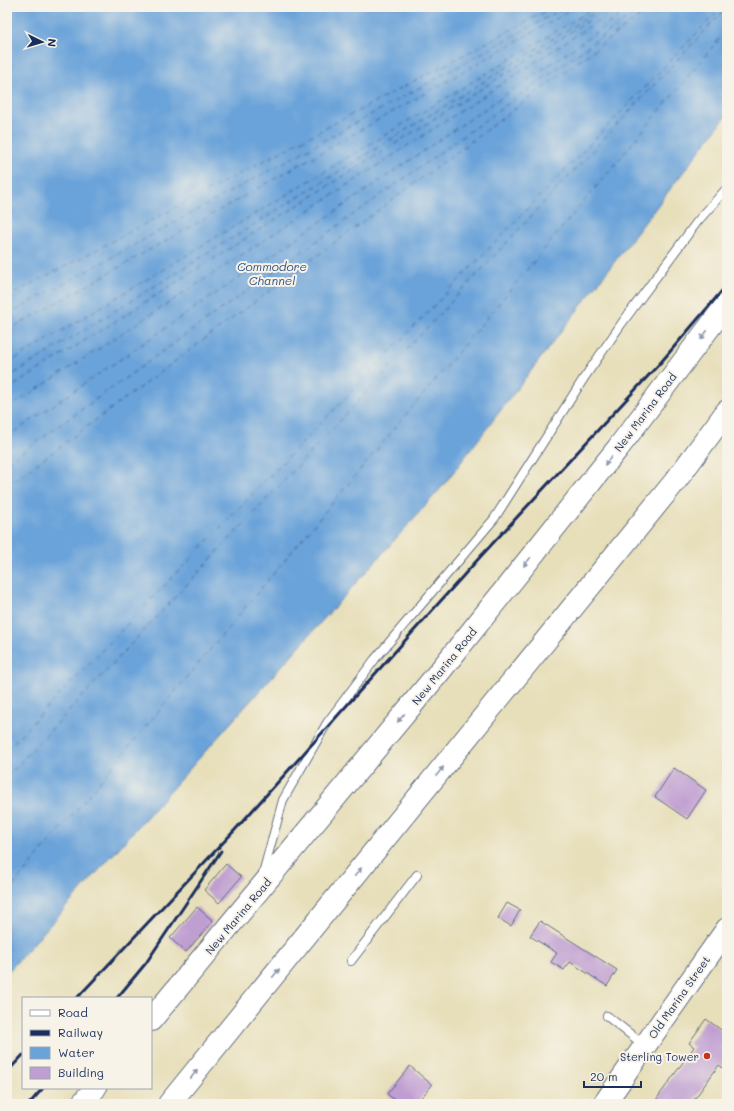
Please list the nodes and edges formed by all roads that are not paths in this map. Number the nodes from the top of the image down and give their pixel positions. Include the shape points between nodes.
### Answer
1 (727, 188) edge
2 (727, 304) edge
3 (727, 411) edge
4 (727, 422) edge
5 (677, 479) junction
6 (417, 875) dead end
7 (259, 890) junction
8 (727, 929) edge
9 (352, 961) dead end
10 (608, 1016) dead end
11 (152, 1019) edge
12 (645, 1046) junction
13 (94, 1089) edge
14 (82, 1104) edge
15 (169, 1104) edge
16 (604, 1104) edge

1 - 7 lane via 697,222 622,323 494,519 375,659 327,723 283,800
2 -> 7 main road, New Marina Road via 618,448 440,671
3 - 5 main road
4 - 5 main road
15 -> 5 main road
6 - 9 lane
7 - 11 main road, New Marina Road
8 - 12 main road, Old Marina Street
10 - 12 lane
12 - 16 main road, Old Marina Street
13 - 14 main road

